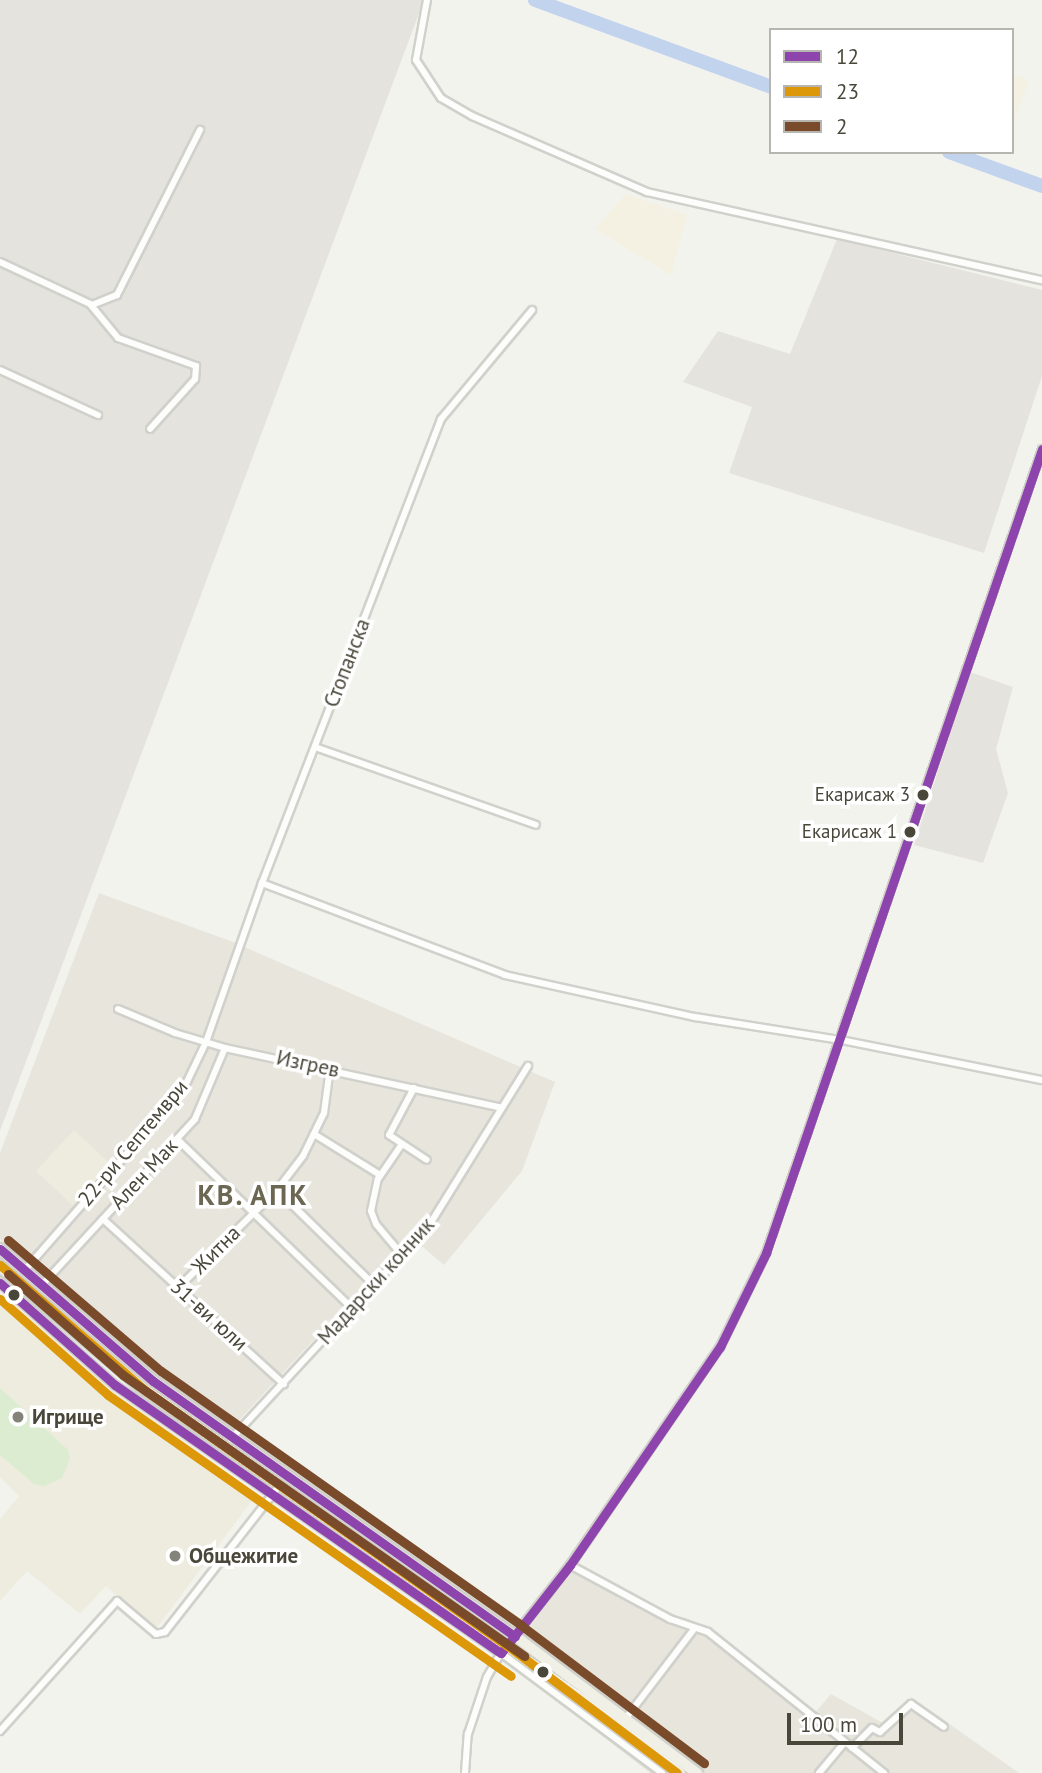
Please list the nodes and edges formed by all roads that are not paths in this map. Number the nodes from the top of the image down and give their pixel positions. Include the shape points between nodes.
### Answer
1 (427, 0) edge
2 (200, 130) dead end
3 (0, 262) edge
4 (1042, 280) edge
5 (90, 304) junction
6 (532, 310) dead end
7 (0, 370) edge
8 (98, 415) dead end
9 (150, 429) dead end
10 (1042, 449) edge
11 (315, 747) junction
12 (536, 825) dead end
13 (262, 883) junction
14 (118, 1009) dead end
15 (841, 1040) junction
16 (206, 1042) junction
17 (225, 1048) junction
18 (528, 1066) dead end
19 (330, 1068) junction
20 (1042, 1080) edge
21 (414, 1088) junction
22 (502, 1108) junction
23 (313, 1134) junction
24 (177, 1139) junction
25 (402, 1144) junction
26 (427, 1160) dead end
27 (380, 1175) junction
28 (277, 1190) junction
29 (251, 1214) junction
30 (103, 1219) junction
31 (0, 1249) edge
32 (402, 1255) junction
33 (0, 1267) edge
34 (24, 1270) junction
35 (0, 1283) edge
36 (374, 1285) junction
37 (41, 1286) junction
38 (178, 1288) junction
39 (352, 1308) junction
40 (284, 1384) junction
41 (233, 1437) junction
42 (225, 1446) junction
43 (280, 1485) junction
44 (273, 1498) junction
45 (570, 1565) junction
46 (694, 1629) junction
47 (515, 1636) junction
48 (504, 1650) junction
49 (626, 1718) junction
50 (944, 1727) dead end
51 (0, 1731) edge
52 (845, 1742) junction
53 (852, 1748) junction
54 (466, 1773) edge
55 (662, 1773) edge
56 (680, 1773) edge
57 (696, 1773) edge
58 (819, 1773) edge
59 (884, 1773) edge

1 - 4 street via 416,60 441,98 472,116 647,192
2 - 5 street via 117,295 104,304
3 - 5 street
5 - 9 street via 112,335 196,366 195,379
6 - 11 street, Стопанска via 441,419
7 - 8 street
10 - 15 street
11 - 12 street
11 - 13 street, Стопанска
13 - 15 street via 505,975 695,1017
13 - 16 street, Стопанска
14 - 16 street, Изгрев
15 - 20 street
15 - 45 street via 781,1215 720,1347
16 - 17 street, Изгрев
16 - 34 street, 22-ри Септември via 184,1088
17 - 19 street, Изгрев
17 - 24 street, Ален Мак via 195,1119
18 - 22 street, Мадарски конник
19 - 21 street, Изгрев
19 - 23 street, Житна via 324,1113
21 - 22 street, Изгрев
21 - 25 street via 389,1135
22 - 32 street, Мадарски конник via 430,1224
23 - 27 street
23 - 28 street, Житна
24 - 29 street
24 - 30 street, Ален Мак
25 - 26 street
25 - 27 street
27 - 32 street via 371,1211
28 - 29 street, Житна
28 - 36 street
29 - 38 street, Житна
29 - 39 street
30 - 37 street, Ален Мак
30 - 38 street, 31-ви юли
31 - 34 main road
32 - 36 street, Мадарски конник
33 - 42 main road via 145,1390
34 - 37 main road
35 - 44 street via 115,1385
36 - 39 street, Мадарски конник
37 - 41 main road via 153,1381
38 - 40 street, 31-ви юли
39 - 40 street, Мадарски конник
40 - 41 street, Мадарски конник
41 - 42 street, Мадарски конник
41 - 47 main road
42 - 43 main road
43 - 44 street
43 - 48 main road
44 - 48 street
44 - 51 street via 165,1632 156,1634 117,1601
45 - 46 street
45 - 47 street
46 - 49 street
46 - 52 street via 709,1632
47 - 48 street
47 - 49 main road
48 - 54 street via 468,1734
48 - 55 street
48 - 56 main road
49 - 57 main road
50 - 53 street via 911,1704 880,1732 872,1728
52 - 53 street
52 - 58 street
53 - 59 street

